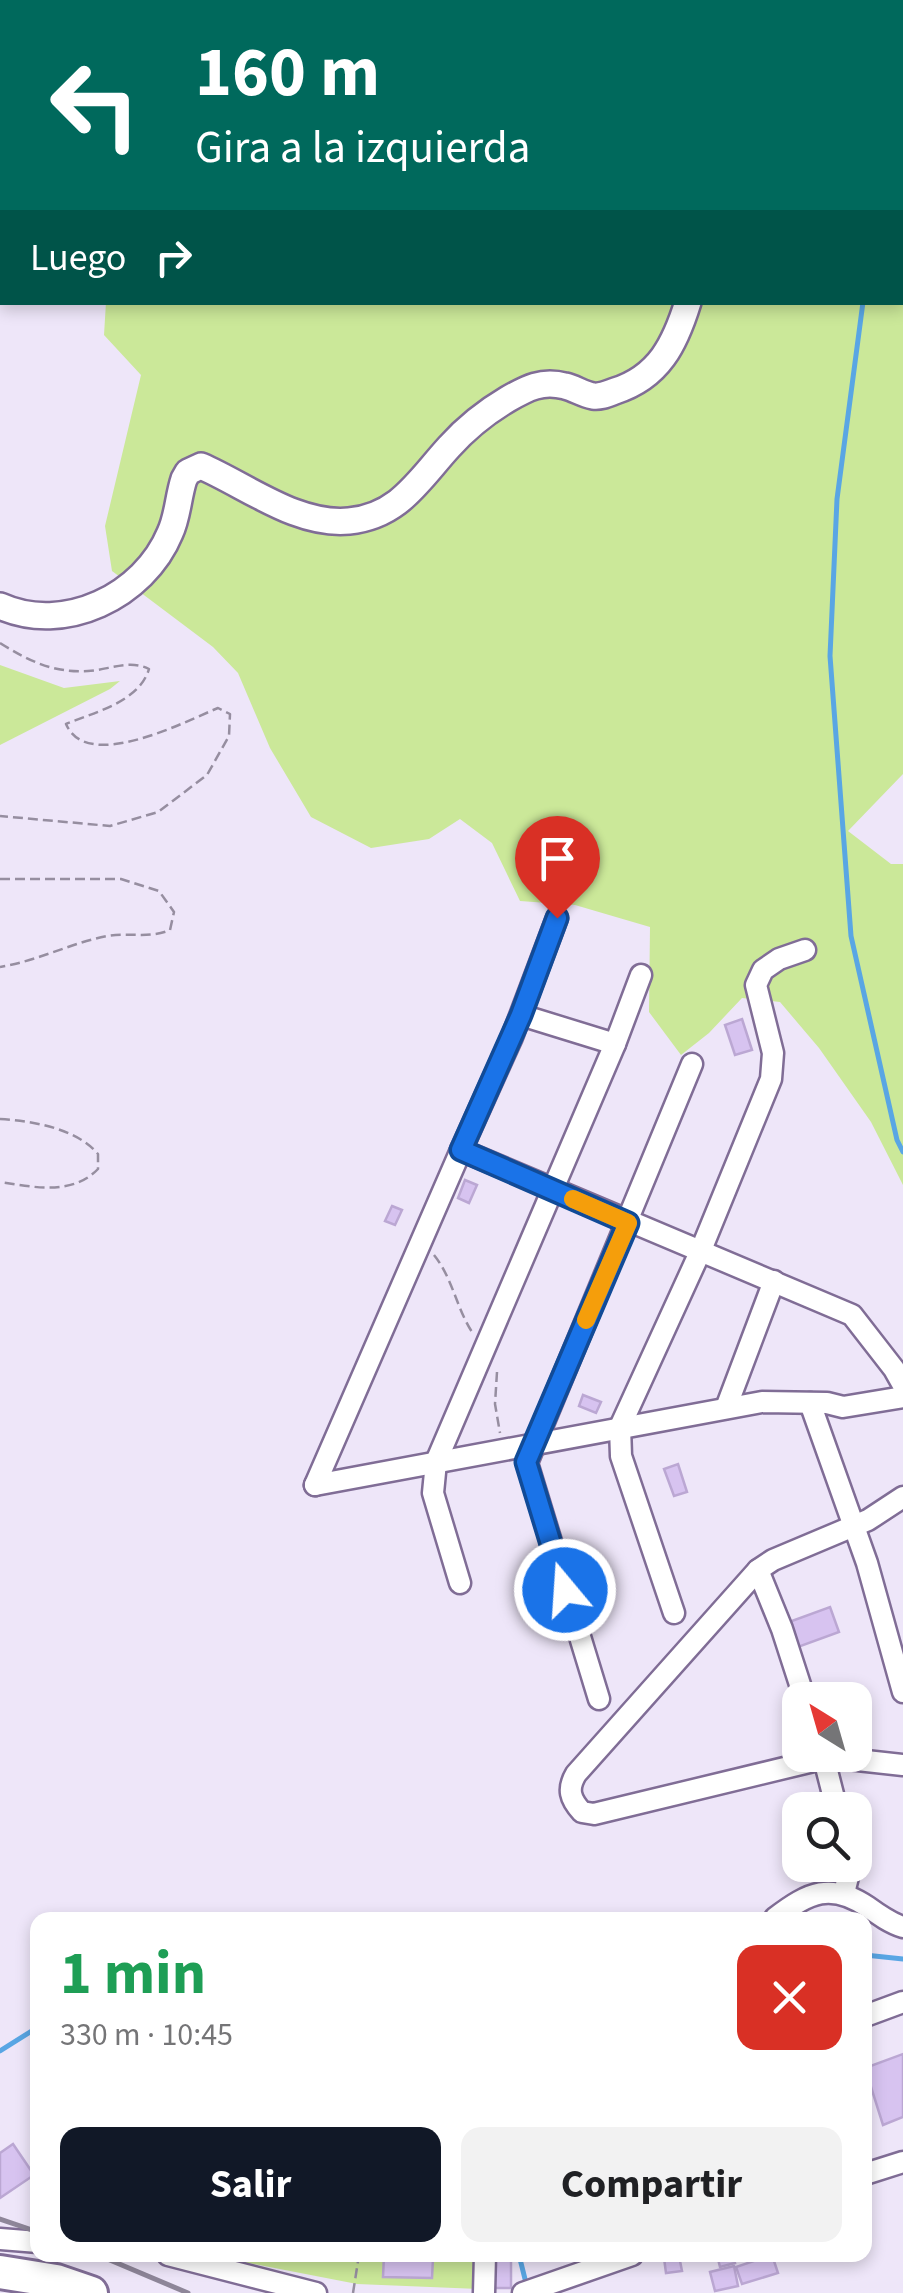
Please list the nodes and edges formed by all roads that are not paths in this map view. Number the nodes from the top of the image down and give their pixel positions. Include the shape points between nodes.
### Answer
1 (687, 305) edge
2 (0, 606) edge
3 (557, 918) dead end
4 (805, 950) dead end
5 (640, 974) dead end
6 (521, 1015) junction
7 (615, 1044) junction
8 (692, 1064) dead end
9 (461, 1150) junction
10 (554, 1191) junction
11 (628, 1223) junction
12 (701, 1250) junction
13 (774, 1281) junction
14 (903, 1386) edge
15 (903, 1397) edge
16 (810, 1402) junction
17 (726, 1408) junction
18 (620, 1427) junction
19 (532, 1443) junction
20 (436, 1462) junction
21 (903, 1497) edge
22 (854, 1526) junction
23 (758, 1570) junction
24 (460, 1583) dead end
25 (674, 1613) dead end
26 (895, 1630) edge
27 (799, 1682) edge
28 (903, 1692) edge
29 (599, 1699) dead end
30 (872, 1762) edge
31 (782, 1766) edge
32 (903, 1766) edge
33 (846, 1882) edge
34 (844, 1893) junction
35 (783, 1912) edge
36 (903, 1927) edge
37 (903, 2002) edge
38 (872, 2013) edge
39 (903, 2162) edge
40 (872, 2172) edge
41 (0, 2239) edge
42 (30, 2241) edge
43 (195, 2262) edge
44 (485, 2262) edge
45 (612, 2262) edge
46 (0, 2272) edge
47 (91, 2293) edge
48 (316, 2293) edge
49 (484, 2293) edge
50 (523, 2293) edge

1 - 2 street via 663,362 652,371 598,397 539,383 477,420 414,492 388,511 344,522 304,516 201,466 184,480 170,536 140,577 118,593 91,609 52,617
3 - 6 street
4 - 12 street via 779,958 756,985 773,1053 771,1079
5 - 7 street
6 - 7 street
6 - 9 street
7 - 10 street
8 - 11 street
9 - 10 street
9 - 20 street via 315,1485
10 - 11 street
10 - 20 street
11 - 12 street
11 - 19 street
12 - 13 street
12 - 18 street
13 - 14 street via 852,1315
13 - 17 street
15 - 16 street via 843,1408
16 - 17 street
16 - 22 street
17 - 18 street
18 - 19 street
18 - 25 street via 621,1456
19 - 20 street
19 - 29 street via 526,1462 530,1482
20 - 24 street via 433,1493
21 - 22 street
22 - 23 street
22 - 26 street
23 - 27 street
23 - 31 street via 576,1774 571,1796 582,1812 594,1814
26 - 28 street
30 - 32 street
33 - 34 street
34 - 35 street via 835,1890
34 - 36 street
37 - 38 street
39 - 40 street
41 - 42 street
43 - 48 street
44 - 49 street
45 - 50 street
46 - 47 highway

